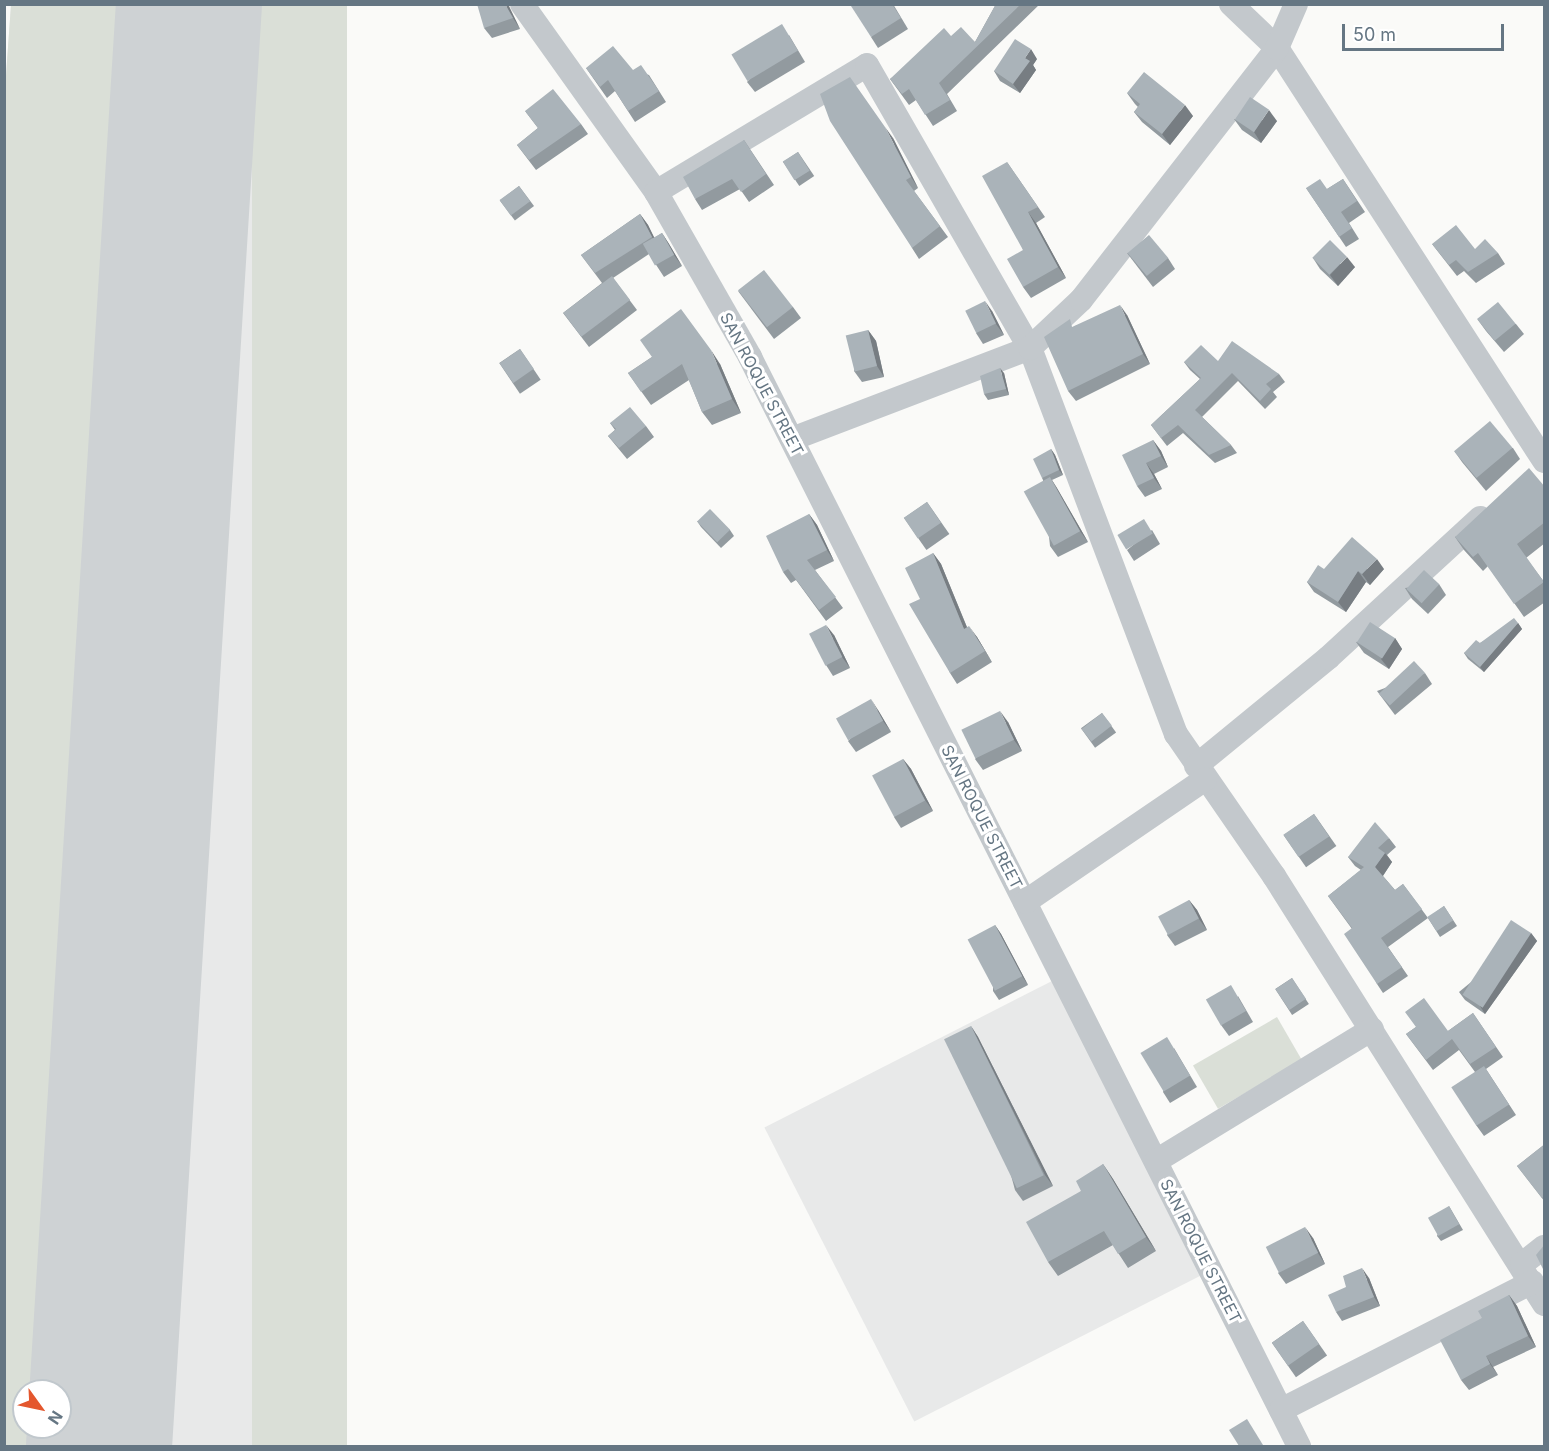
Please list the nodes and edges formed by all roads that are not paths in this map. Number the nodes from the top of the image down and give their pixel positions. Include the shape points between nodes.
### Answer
1 (522, 4) edge
2 (1231, 4) edge
3 (1296, 4) edge
4 (1277, 48) junction
5 (656, 192) junction
6 (1030, 348) junction
7 (792, 439) junction
8 (1538, 465) edge
9 (1501, 499) edge
10 (1200, 773) junction
11 (1025, 902) junction
12 (1372, 1029) junction
13 (1156, 1161) junction
14 (1545, 1247) edge
15 (1527, 1273) junction
16 (1545, 1304) edge
17 (1281, 1410) junction
18 (1299, 1446) edge

1 - 5 street, SAN ROQUE STREET
2 - 4 street
3 - 4 street
4 - 6 street via 1081,300
4 - 8 street
5 - 6 street via 867,65
5 - 7 street, SAN ROQUE STREET
6 - 7 street
6 - 10 street via 1163,709
7 - 11 street, SAN ROQUE STREET
9 - 10 street
10 - 11 street
10 - 12 street
11 - 13 street, SAN ROQUE STREET
12 - 13 street
12 - 15 street
13 - 17 street, SAN ROQUE STREET
14 - 15 street
15 - 16 street
15 - 17 street
17 - 18 street, SAN ROQUE STREET

